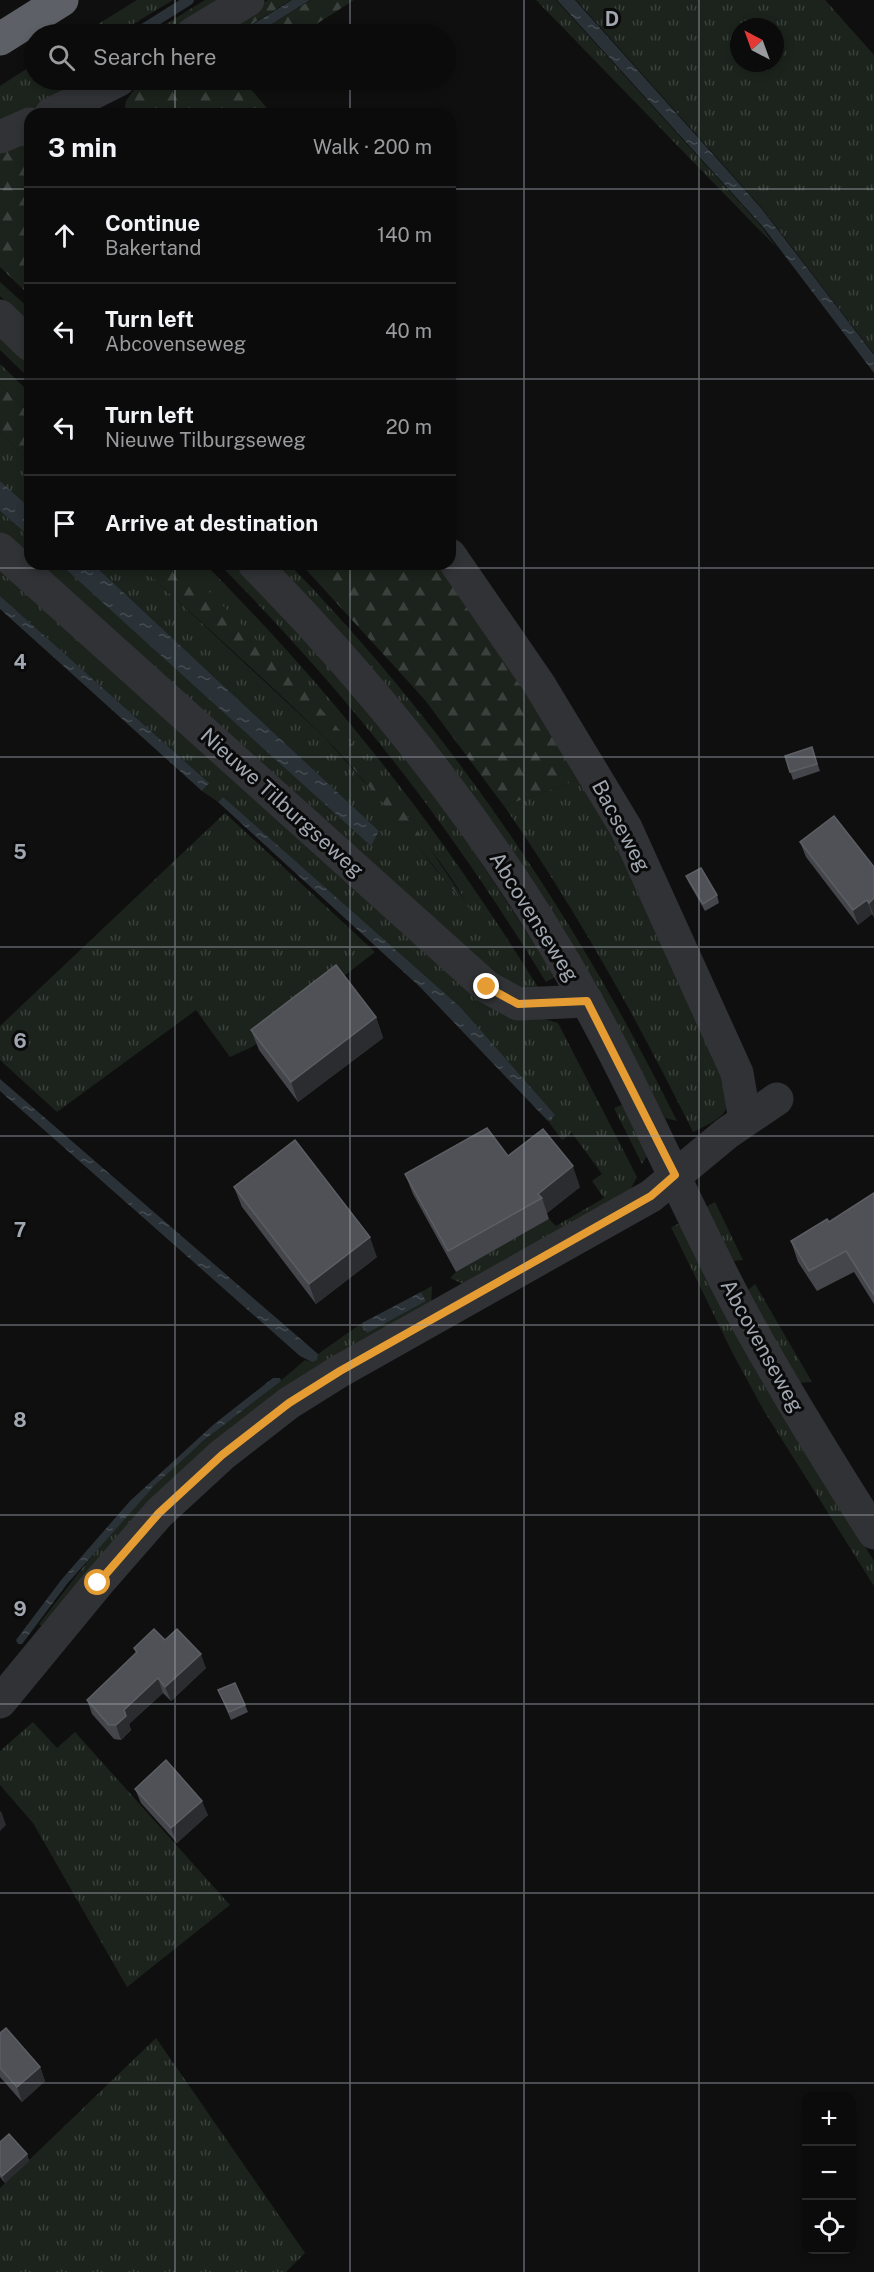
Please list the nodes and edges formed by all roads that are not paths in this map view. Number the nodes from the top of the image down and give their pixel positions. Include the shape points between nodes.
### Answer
1 (62, 0) edge
2 (248, 0) edge
3 (208, 24) edge
4 (0, 39) edge
5 (110, 90) edge
6 (97, 105) edge
7 (82, 108) edge
8 (24, 127) edge
9 (0, 137) edge
10 (0, 316) edge
11 (24, 339) edge
12 (0, 549) edge
13 (456, 564) edge
14 (259, 570) edge
15 (587, 1001) junction
16 (777, 1099) dead end
17 (745, 1120) junction
18 (675, 1175) junction
19 (874, 1533) edge
20 (0, 1702) edge

1 - 4 highway
2 - 3 street
5 - 6 street
6 - 7 street
8 - 9 street
10 - 11 street
12 - 15 street, Nieuwe Tilburgseweg via 487,987 518,1004
13 - 17 street, Bacseweg via 539,684 626,828 737,1073
14 - 15 street, Abcovenseweg via 374,695 461,806
15 - 18 street, Abcovenseweg
16 - 17 street
17 - 18 street
18 - 19 street, Abcovenseweg via 775,1373
18 - 20 street via 651,1196 340,1371 289,1403 222,1455 152,1522

